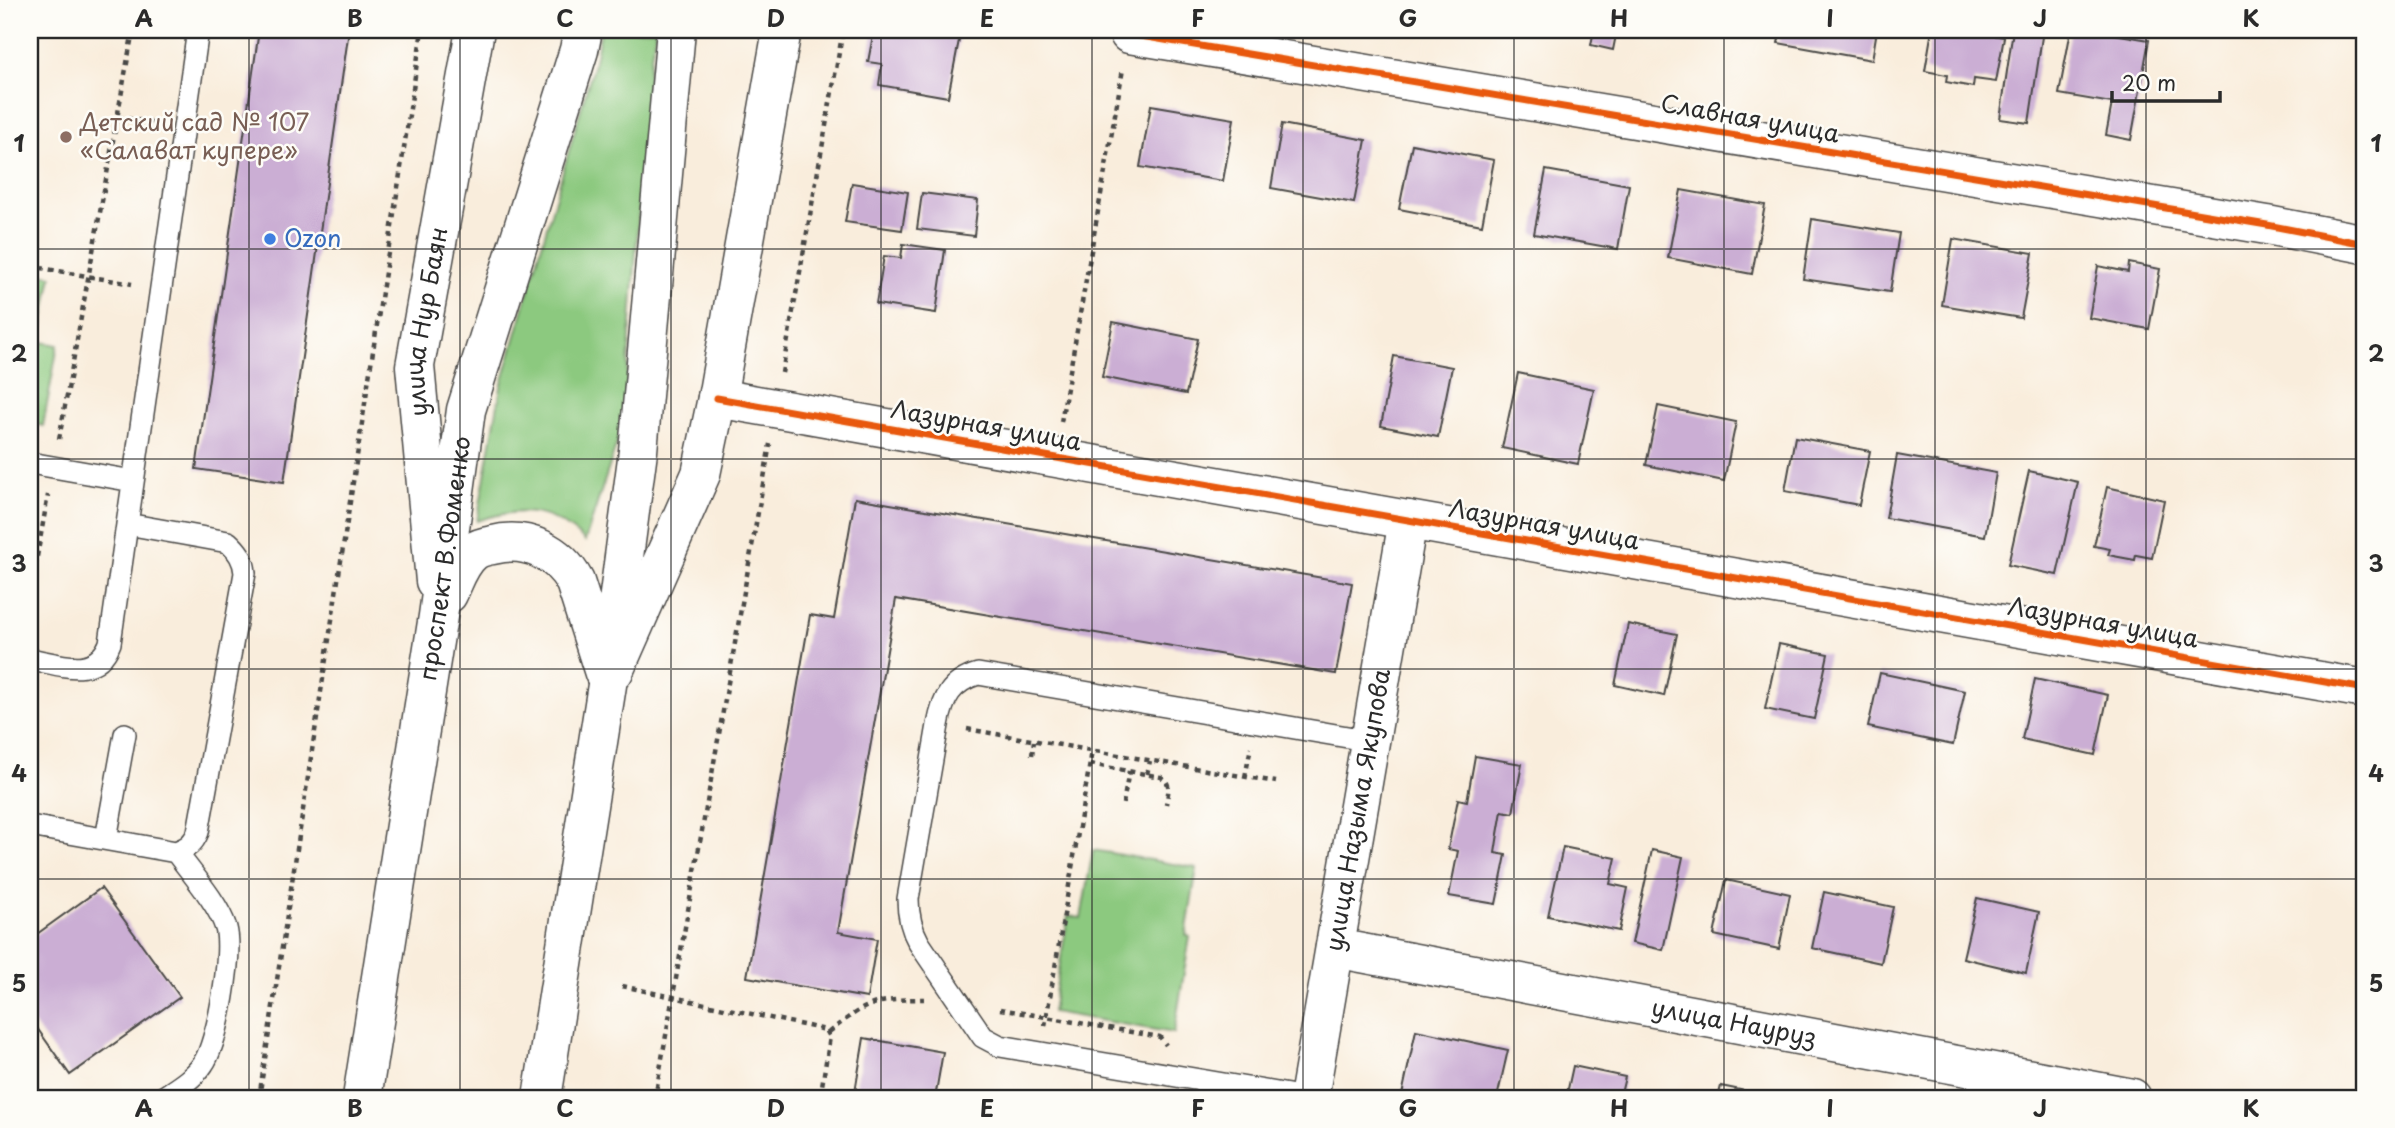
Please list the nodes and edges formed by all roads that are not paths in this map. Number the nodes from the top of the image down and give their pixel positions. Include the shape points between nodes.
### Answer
1 (198, 30) edge
2 (475, 30) edge
3 (583, 30) edge
4 (676, 30) edge
5 (782, 30) edge
6 (1129, 34) road end
7 (2365, 244) edge
8 (717, 398) junction
9 (30, 463) edge
10 (133, 481) junction
11 (1408, 520) junction
12 (127, 524) junction
13 (438, 616) junction
14 (30, 659) edge
15 (607, 685) junction
16 (2365, 689) edge
17 (125, 734) dead end
18 (1370, 741) junction
19 (30, 826) edge
20 (106, 839) junction
21 (176, 852) junction
22 (1335, 948) junction
23 (162, 1098) edge
24 (362, 1098) edge
25 (542, 1098) edge
26 (1307, 1098) edge
27 (2132, 1098) edge

1 - 10 lane
2 - 13 street, улица Нур Баян via 415,366
3 - 13 street, проспект В.Фоменко via 466,410
4 - 15 street via 638,451
5 - 8 street
6 - 7 street, Славная улица
8 - 11 street, Лазурная улица
8 - 15 street via 701,474
9 - 10 lane
10 - 12 lane
11 - 16 street, Лазурная улица
11 - 18 street, улица Назыма Якупова
12 - 14 lane via 105,655 88,667
12 - 21 lane via 228,542 244,564 198,832 188,847
13 - 15 street via 463,562 474,551 508,541 537,547 568,568
13 - 24 street, проспект В.Фоменко
15 - 25 street
17 - 20 lane
18 - 22 street, улица Назыма Якупова
18 - 26 lane via 978,674 955,684 938,724 908,912 913,933 988,1041
19 - 20 lane
20 - 21 lane
21 - 23 lane via 222,919 228,959 211,1052 197,1072
22 - 26 street, улица Назыма Якупова
22 - 27 street, улица Науруз

